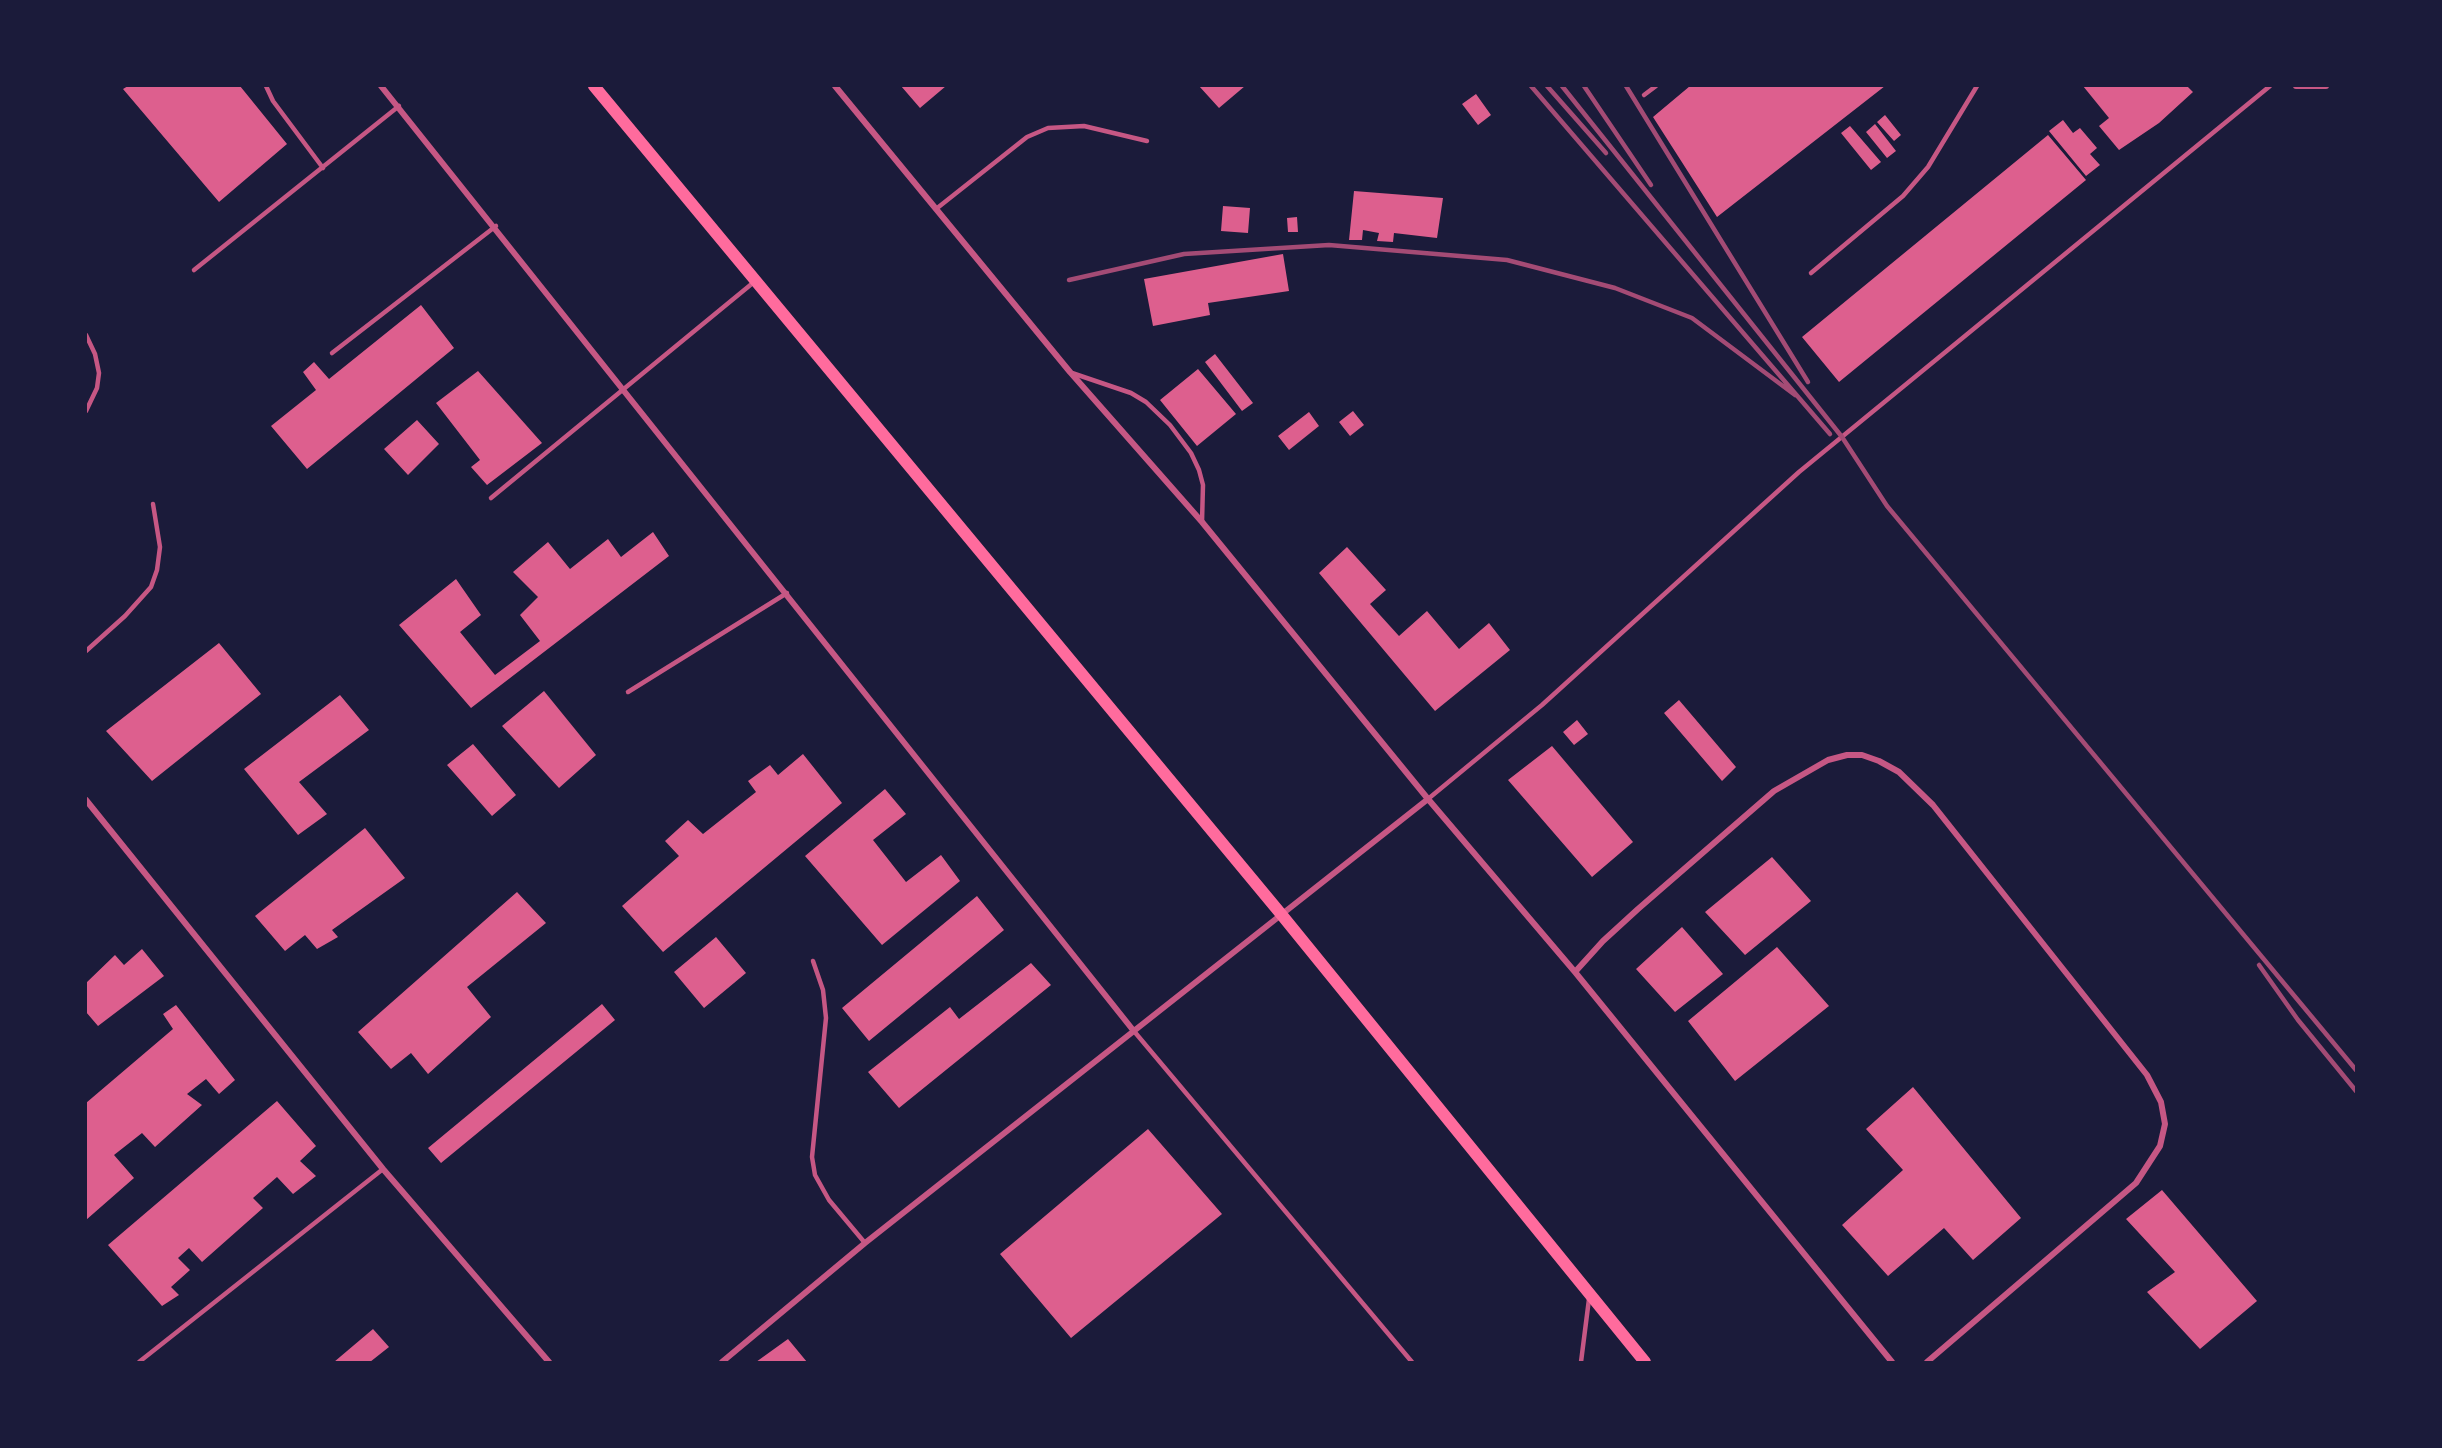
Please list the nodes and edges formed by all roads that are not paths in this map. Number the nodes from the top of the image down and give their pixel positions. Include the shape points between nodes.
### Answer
1 (266, 86) edge
2 (381, 86) edge
3 (594, 86) edge
4 (834, 86) edge
5 (1656, 86) edge
6 (1977, 86) edge
7 (2270, 86) edge
8 (2296, 86) edge
9 (2326, 86) edge
10 (1644, 95) dead end
11 (399, 106) junction
12 (1147, 141) dead end
13 (323, 168) junction
14 (936, 209) junction
15 (496, 226) junction
16 (194, 270) dead end
17 (1811, 273) dead end
18 (754, 282) junction
19 (86, 335) edge
20 (332, 353) dead end
21 (1070, 372) junction
22 (625, 390) junction
23 (86, 411) edge
24 (491, 498) dead end
25 (153, 504) dead end
26 (1202, 522) junction
27 (787, 593) junction
28 (86, 651) edge
29 (628, 692) dead end
30 (1428, 799) junction
31 (86, 800) edge
32 (1281, 914) junction
33 (813, 961) dead end
34 (1575, 972) junction
35 (1133, 1030) junction
36 (383, 1169) junction
37 (866, 1243) junction
38 (1590, 1296) junction
39 (139, 1362) edge
40 (549, 1362) edge
41 (722, 1362) edge
42 (1412, 1362) edge
43 (1581, 1362) edge
44 (1645, 1362) edge
45 (1892, 1362) edge
46 (1927, 1362) edge

1 - 13 lane
2 - 11 street
3 - 18 main road
4 - 14 street
5 - 10 lane
6 - 17 lane via 1928,167 1904,196
7 - 30 lane via 1800,472 1542,705
8 - 9 street
11 - 13 lane
11 - 15 street
12 - 14 lane via 1084,126 1048,128 1027,137
13 - 16 lane
14 - 21 street
15 - 20 lane
15 - 22 street
18 - 22 lane
18 - 32 main road
19 - 23 lane via 99,373
21 - 26 street
21 - 26 lane via 1131,393 1170,425 1199,470 1203,485
22 - 24 lane
22 - 27 street
25 - 28 lane via 159,547 151,587
26 - 30 street
27 - 29 lane
27 - 35 street
30 - 32 street
30 - 34 street
31 - 36 street
32 - 35 street
32 - 38 main road
33 - 37 lane via 823,990 826,1018 812,1157 814,1175 822,1192
34 - 45 street
34 - 46 street via 1630,917 1774,791 1828,760 1862,755 1879,761 1899,772 1933,805 2147,1076 2161,1102 2165,1124 2160,1146 2136,1183
35 - 37 street
35 - 42 lane
36 - 39 lane
36 - 40 street
37 - 41 street
38 - 43 lane
38 - 44 main road

